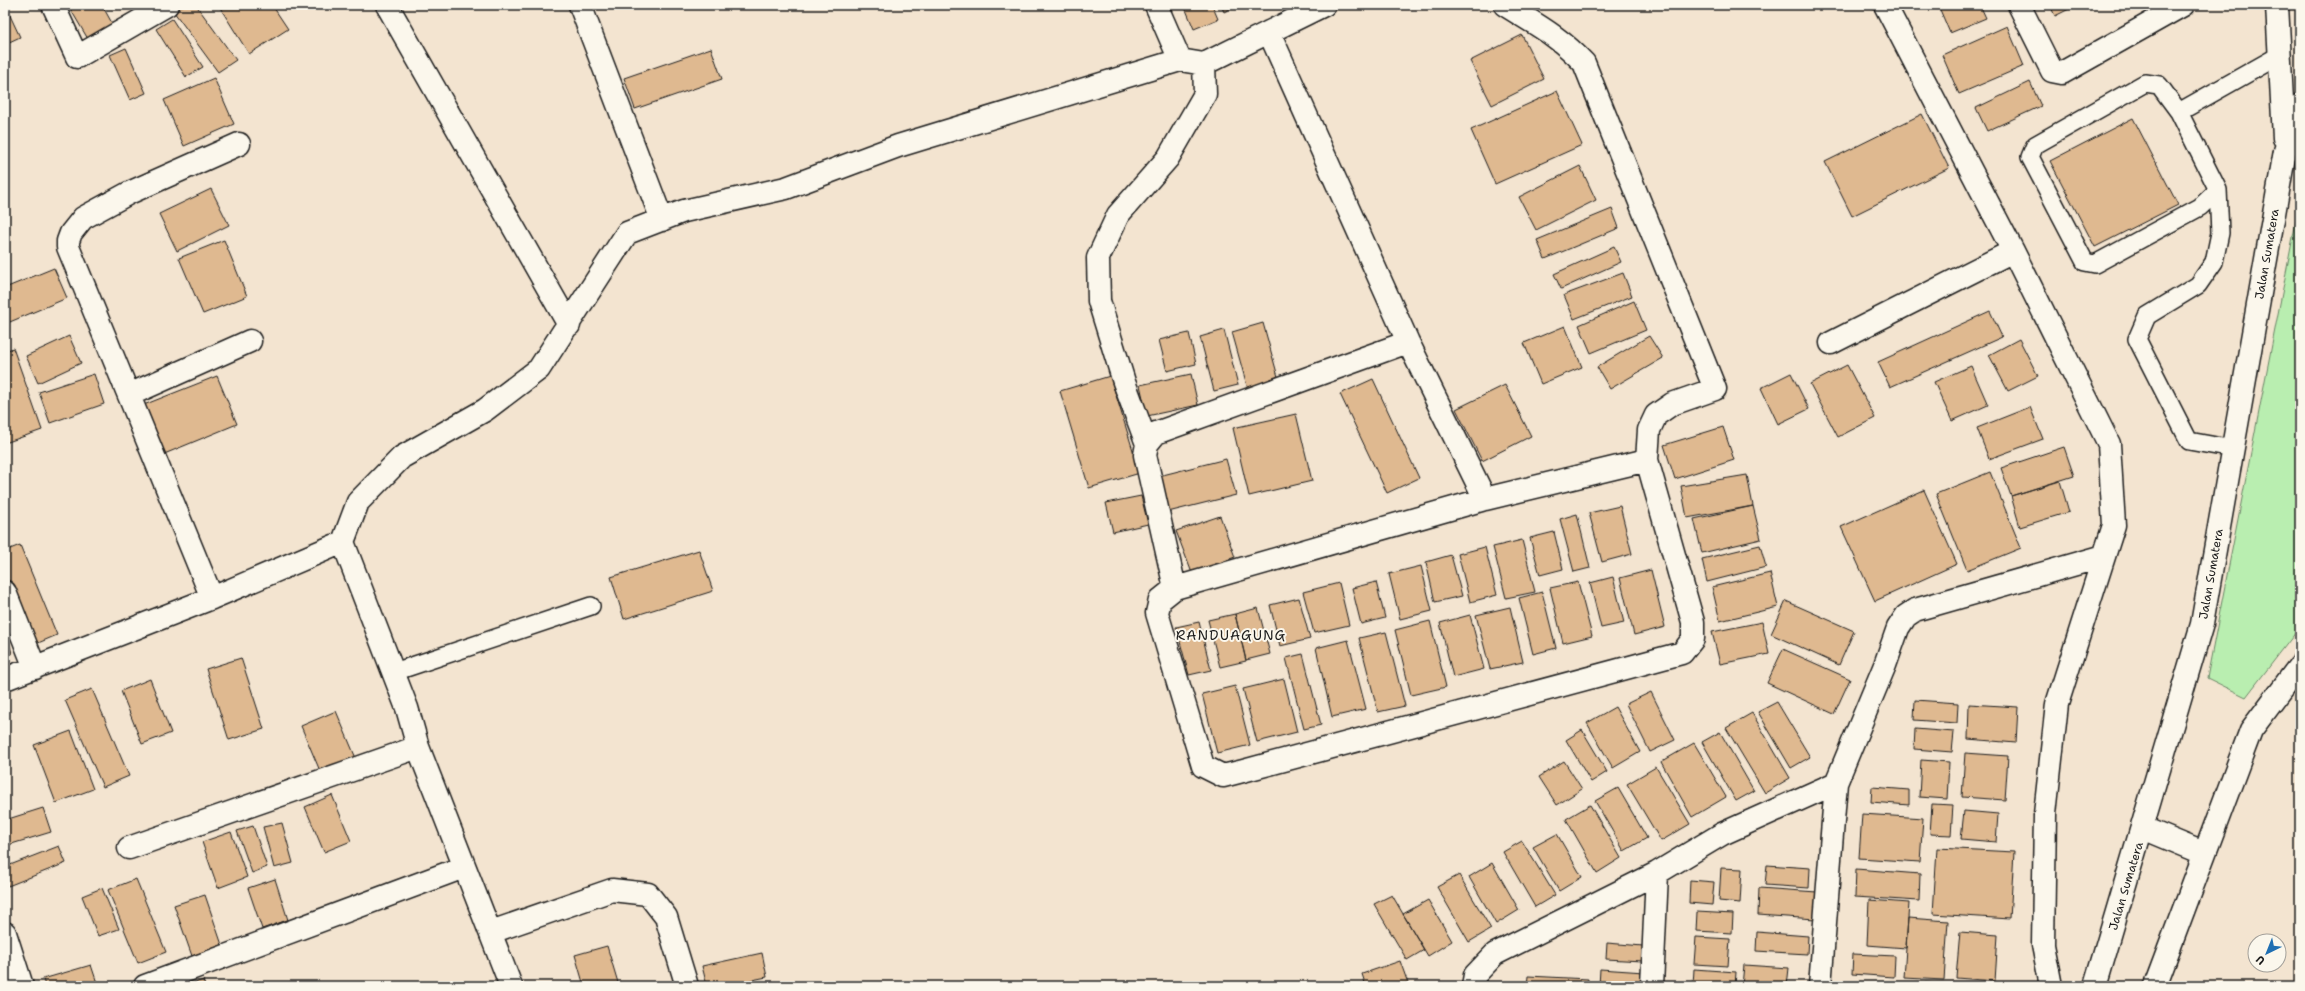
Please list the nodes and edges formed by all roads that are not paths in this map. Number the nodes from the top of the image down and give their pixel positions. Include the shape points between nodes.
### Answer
1 (53, 5) edge
2 (168, 5) edge
3 (387, 5) edge
4 (580, 5) edge
5 (1156, 5) edge
6 (1324, 5) edge
7 (1505, 5) edge
8 (1885, 5) edge
9 (2020, 5) edge
10 (2183, 5) edge
11 (2277, 5) edge
12 (1269, 32) junction
13 (2280, 55) junction
14 (1180, 60) junction
15 (1204, 64) junction
16 (2300, 105) edge
17 (2179, 112) junction
18 (239, 144) dead end
19 (2285, 151) junction
20 (2218, 190) junction
21 (662, 220) junction
22 (2013, 251) junction
23 (568, 326) junction
24 (250, 341) dead end
25 (1408, 342) junction
26 (1831, 343) dead end
27 (129, 395) junction
28 (1147, 444) junction
29 (2233, 449) junction
30 (1648, 460) junction
31 (1485, 499) junction
32 (343, 542) junction
33 (2104, 556) junction
34 (1175, 588) junction
35 (5, 592) edge
36 (212, 598) junction
37 (591, 606) dead end
38 (2300, 665) edge
39 (35, 668) junction
40 (394, 672) junction
41 (5, 679) edge
42 (418, 747) junction
43 (1836, 783) junction
44 (2143, 828) junction
45 (129, 848) dead end
46 (2203, 853) junction
47 (464, 867) junction
48 (1658, 873) junction
49 (491, 932) junction
50 (5, 933) edge
51 (22, 986) edge
52 (144, 986) edge
53 (511, 986) edge
54 (688, 986) edge
55 (1473, 986) edge
56 (1652, 986) edge
57 (1820, 986) edge
58 (2051, 986) edge
59 (2095, 986) edge
60 (2155, 986) edge

1 - 2 street via 77,57
3 - 23 street
4 - 21 street
5 - 14 street
6 - 12 street
7 - 30 street via 1543,27 1570,48 1584,63 1715,389 1672,404 1656,415 1649,430
8 - 22 street
9 - 10 street via 2052,71 2062,73
11 - 13 street
12 - 15 street
12 - 25 street
13 - 17 lane
13 - 19 street
14 - 15 street
14 - 21 street via 898,146 786,188 684,211
15 - 28 street via 1205,94 1168,158 1118,215 1098,258 1099,301 1124,382
16 - 19 street
17 - 20 lane
17 - 20 lane via 2159,85 2144,83 2035,145 2030,157 2085,262 2095,264 2200,207
18 - 27 street via 129,193 83,218 71,233 68,247
19 - 29 street, Jalan Sumatera
20 - 29 lane via 2220,233 2214,262 2198,285 2147,316 2136,339 2189,441
21 - 23 street via 626,233
22 - 26 street
22 - 33 street via 2109,444 2114,524
23 - 32 street via 539,369 485,410 402,457 358,502
24 - 27 street
25 - 28 street via 1156,433
25 - 31 street
27 - 36 street
28 - 34 street via 1145,455
29 - 44 street, Jalan Sumatera via 2202,624
30 - 31 street
30 - 34 street via 1693,622 1693,639 1682,653 1223,776 1203,766 1157,613 1160,600
31 - 34 street
32 - 36 street
32 - 40 street
33 - 43 street via 1924,607 1906,616 1898,628 1885,666
33 - 58 street via 2057,704 2045,822 2042,945
35 - 39 street
36 - 39 street
37 - 40 lane
38 - 46 street via 2251,730
39 - 41 street
40 - 42 street
42 - 45 street
42 - 47 street
43 - 48 street via 1722,834
43 - 57 street
44 - 46 street
44 - 59 street, Jalan Sumatera
46 - 60 street
47 - 49 street
47 - 52 street
48 - 55 street via 1495,954 1474,975
48 - 56 street
49 - 53 street
49 - 54 street via 612,890 648,894 666,917
50 - 51 street

